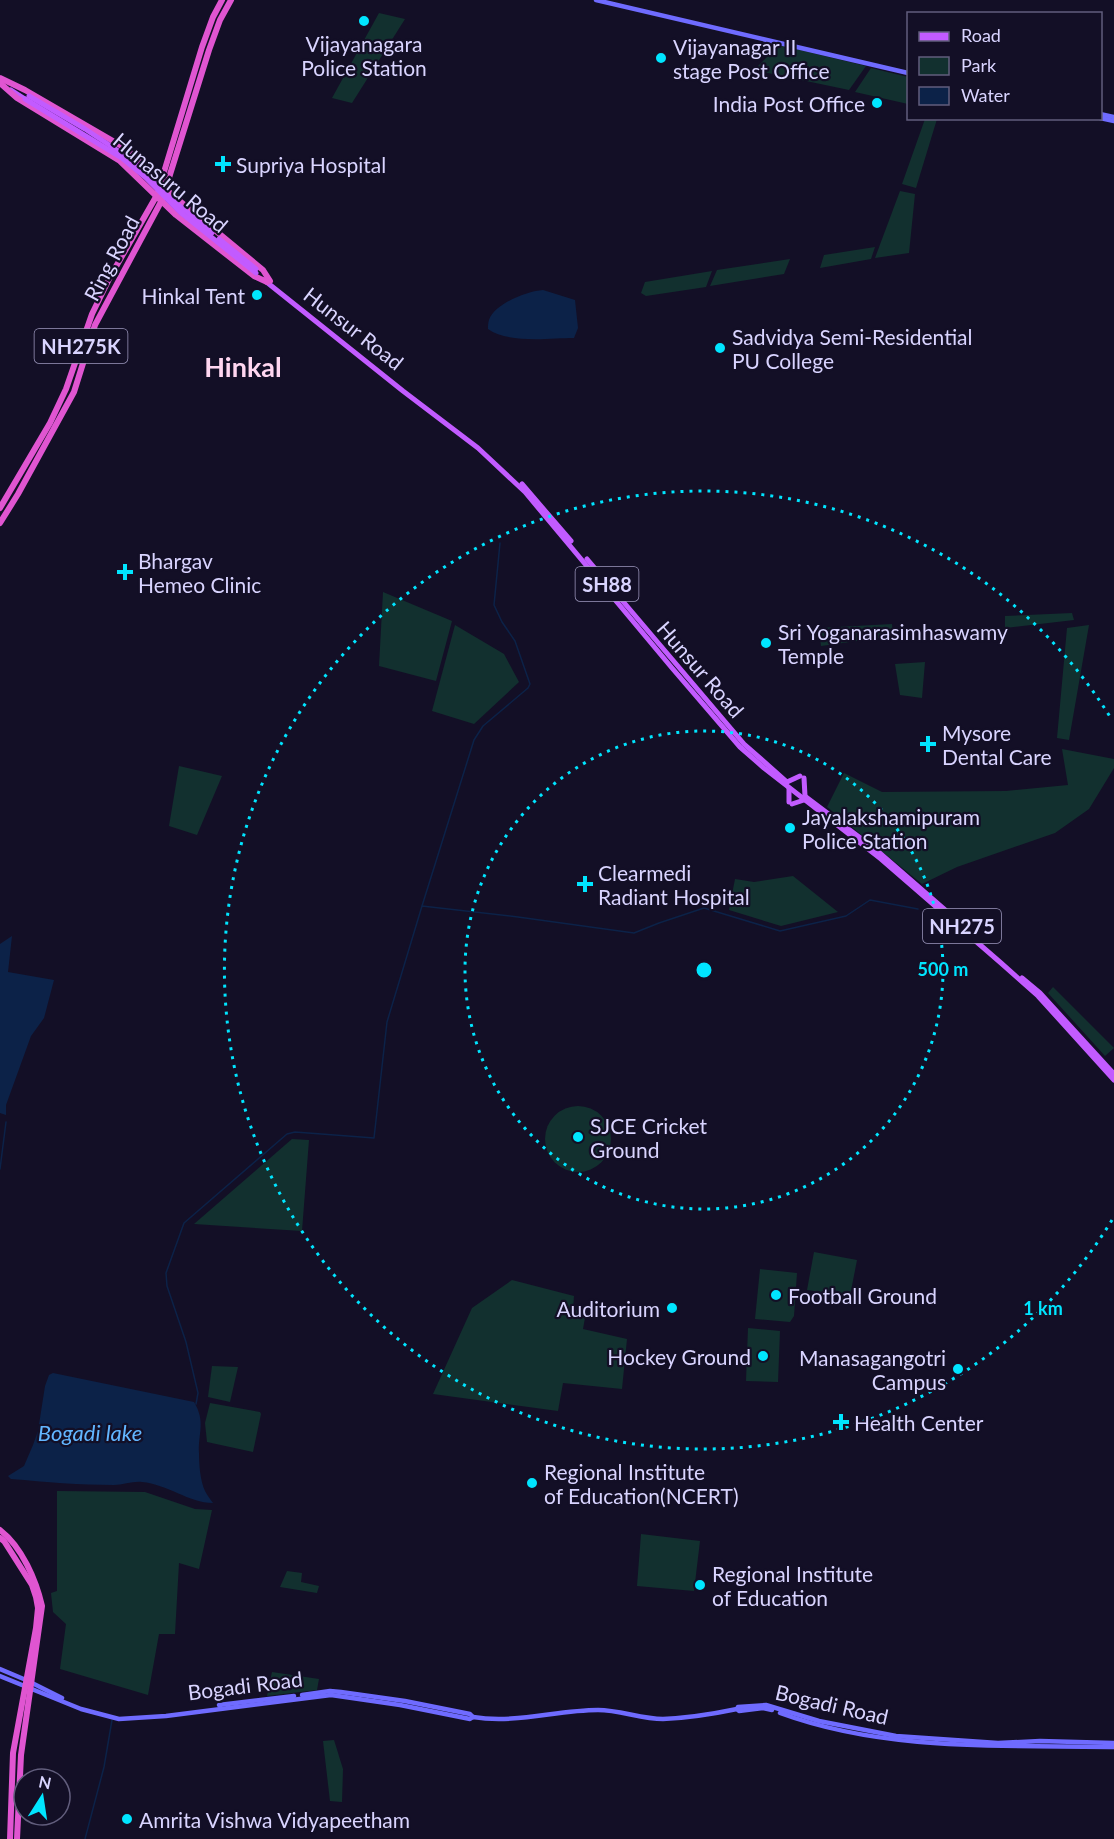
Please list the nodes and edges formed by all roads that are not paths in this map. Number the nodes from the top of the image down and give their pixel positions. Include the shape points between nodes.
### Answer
1 (222, 0) edge
2 (231, 0) edge
3 (596, 0) edge
4 (608, 0) edge
5 (757, 37) junction
6 (907, 73) edge
7 (2, 82) edge
8 (163, 173) junction
9 (153, 175) junction
10 (145, 184) junction
11 (164, 186) junction
12 (159, 197) junction
13 (169, 207) junction
14 (154, 208) junction
15 (268, 280) junction
16 (0, 508) edge
17 (0, 523) edge
18 (787, 782) junction
19 (792, 788) junction
20 (804, 798) junction
21 (1114, 1074) edge
22 (1114, 1080) edge
23 (0, 1530) edge
24 (0, 1538) edge
25 (0, 1669) edge
26 (0, 1676) edge
27 (29, 1685) junction
28 (737, 1709) junction
29 (1073, 1744) junction
30 (1114, 1745) edge
31 (10, 1839) edge
32 (17, 1839) edge

1 - 8 highway, Ring Road / NH275K via 202,47
2 - 11 highway, Ring Road / NH275K via 209,50
3 - 5 main road
4 - 5 main road
5 - 6 main road
7 - 9 highway via 25,90 125,148
7 - 10 highway via 16,98 120,161
7 - 15 main road, Hunasuru Road, bridge via 132,160 169,197
8 - 9 highway
8 - 11 highway, Ring Road / NH275K
9 - 11 highway
10 - 12 highway
10 - 14 highway
11 - 12 highway, Ring Road / NH275K
11 - 15 highway
12 - 13 highway
12 - 14 highway, Ring Road / NH275K
13 - 14 highway
13 - 15 highway via 254,276
14 - 16 highway, Ring Road / NH275K via 110,277 50,423
14 - 17 highway, Ring Road / NH275K via 95,325 74,393
15 - 18 main road, Hunsur Road / SH88 via 484,448 530,491 744,744
15 - 19 main road via 470,442 525,492 740,747
18 - 19 main road, Hunsur Road / SH88
18 - 20 main road via 802,777
19 - 20 main road, Hunsur Road / NH275
19 - 20 main road via 790,803
20 - 21 main road, Hunsur Road / NH275 via 875,849 1040,993
20 - 22 main road via 1030,990
23 - 27 highway via 9,1537 38,1586 42,1606
24 - 27 highway via 36,1597
25 - 27 main road
26 - 27 main road
27 - 28 main road, Bogadi Road via 119,1716 330,1691 405,1701 485,1719 598,1710 662,1719
27 - 31 highway via 14,1737
27 - 32 highway
28 - 29 main road, Bogadi Road via 764,1708 823,1726 891,1739 977,1746
28 - 29 main road, Bogadi Road via 766,1705 819,1721 896,1736
29 - 30 main road

